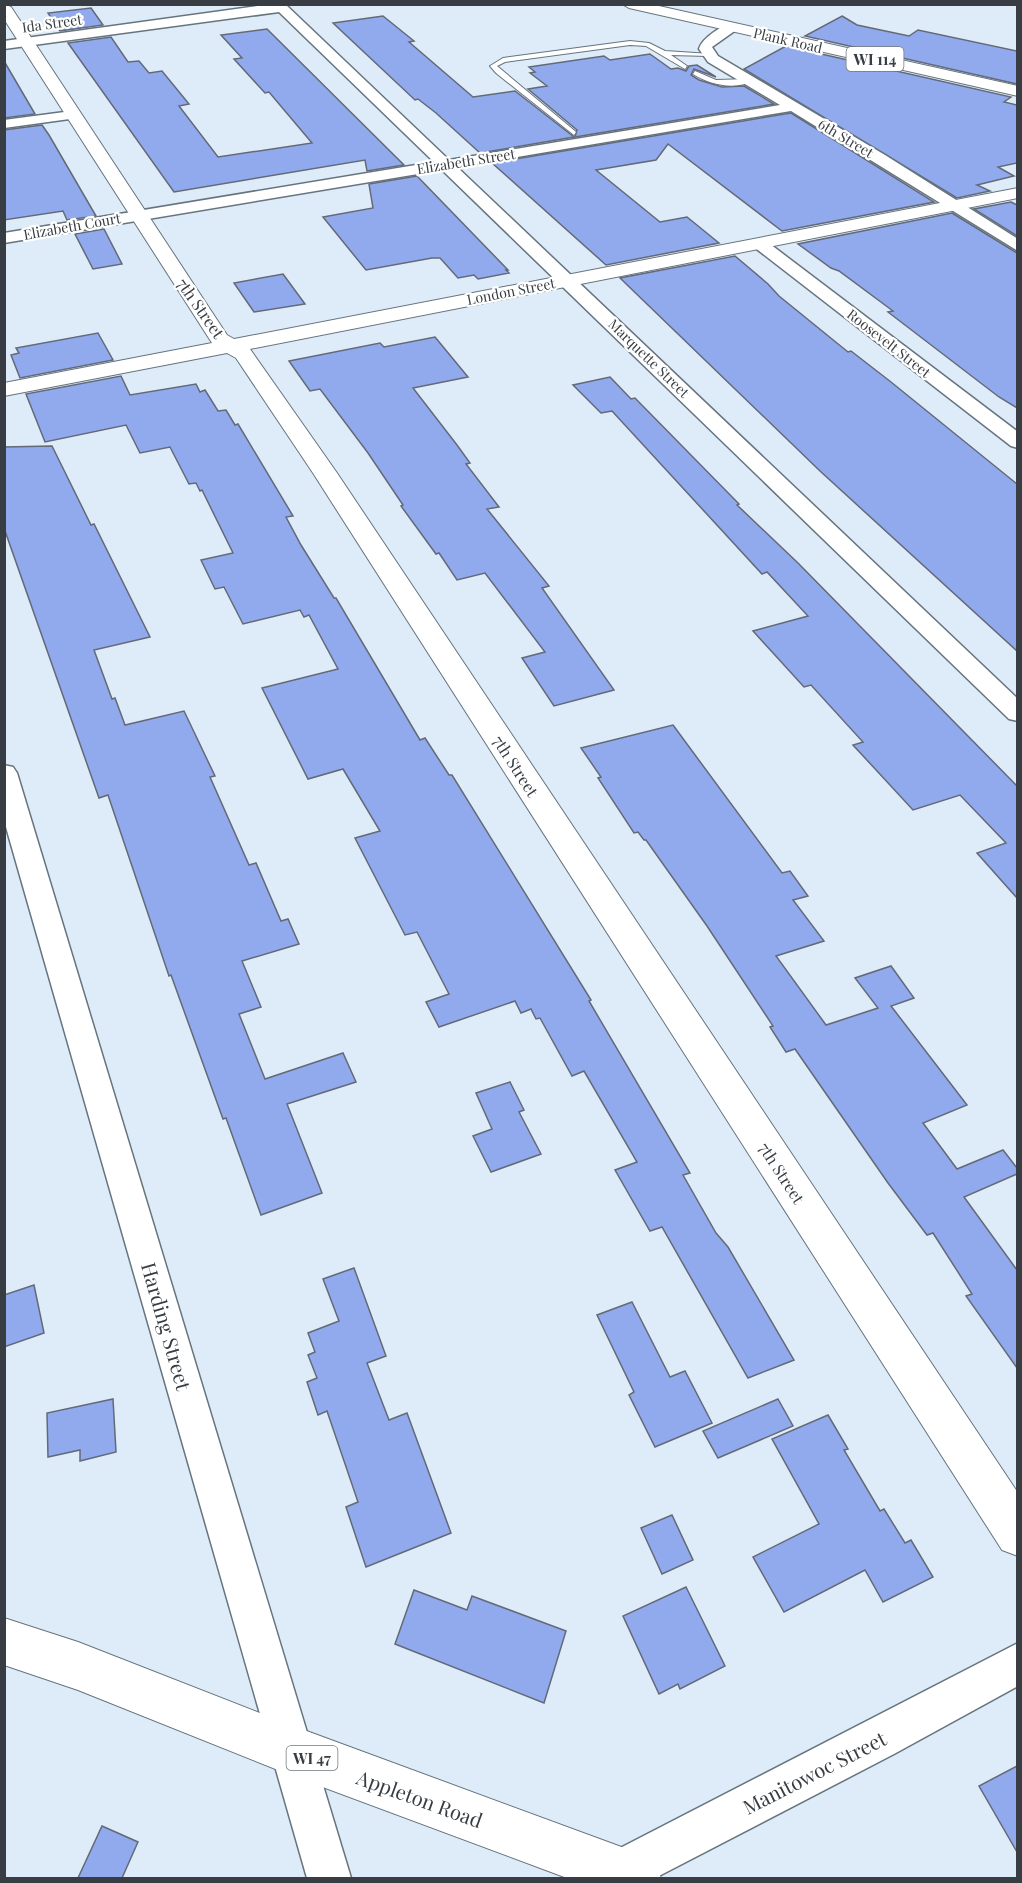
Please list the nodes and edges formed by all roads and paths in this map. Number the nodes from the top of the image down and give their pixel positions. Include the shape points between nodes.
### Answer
1 (629, 4) edge
2 (280, 6) edge
3 (4, 7) edge
4 (732, 27) junction
5 (27, 42) junction
6 (4, 45) edge
7 (664, 53) junction
8 (708, 54) junction
9 (685, 67) dead end
10 (696, 73) dead end
11 (750, 81) junction
12 (1017, 91) edge
13 (792, 107) junction
14 (72, 115) junction
15 (4, 124) edge
16 (574, 132) dead end
17 (447, 165) junction
18 (1017, 193) edge
19 (954, 206) junction
20 (140, 215) junction
21 (4, 238) edge
22 (759, 244) junction
23 (1017, 246) edge
24 (568, 280) junction
25 (231, 346) junction
26 (4, 390) edge
27 (1017, 442) edge
28 (1017, 713) edge
29 (7, 794) edge
30 (1017, 1534) edge
31 (4, 1641) edge
32 (1017, 1663) edge
33 (293, 1751) junction
34 (622, 1876) edge
35 (329, 1878) edge

1 - 4 street, Plank Road / WI 114
2 - 5 street, Ida Street
2 - 17 street, Marquette Street
3 - 5 street, 7th Street
4 - 8 street via 711,40 705,49
4 - 12 street, Plank Road / WI 114
5 - 6 street, Ida Street
5 - 14 street, 7th Street
7 - 8 lane
7 - 9 lane
7 - 16 lane via 648,44 621,43 503,60 493,66
8 - 11 street, 6th Street
10 - 11 lane via 717,84
11 - 13 street, 6th Street
13 - 17 street, Elizabeth Street
13 - 19 street, 6th Street
14 - 15 street
14 - 20 street, 7th Street
17 - 20 street, Elizabeth Street
17 - 24 street, Marquette Street
18 - 19 street, London Street
19 - 22 street, London Street
19 - 23 street, 6th Street
20 - 21 street, Elizabeth Court
20 - 25 street, 7th Street via 219,339
22 - 24 street, London Street
22 - 27 street, Roosevelt Street
24 - 25 street, London Street
24 - 28 street, Marquette Street
25 - 26 street, London Street
25 - 30 street, 7th Street via 244,354 325,473
29 - 33 street, Harding Street
31 - 33 street, Appleton Road / WI 47
32 - 34 street, Manitowoc Street
33 - 34 street, Appleton Road / WI 47
33 - 35 street, Harding Street

